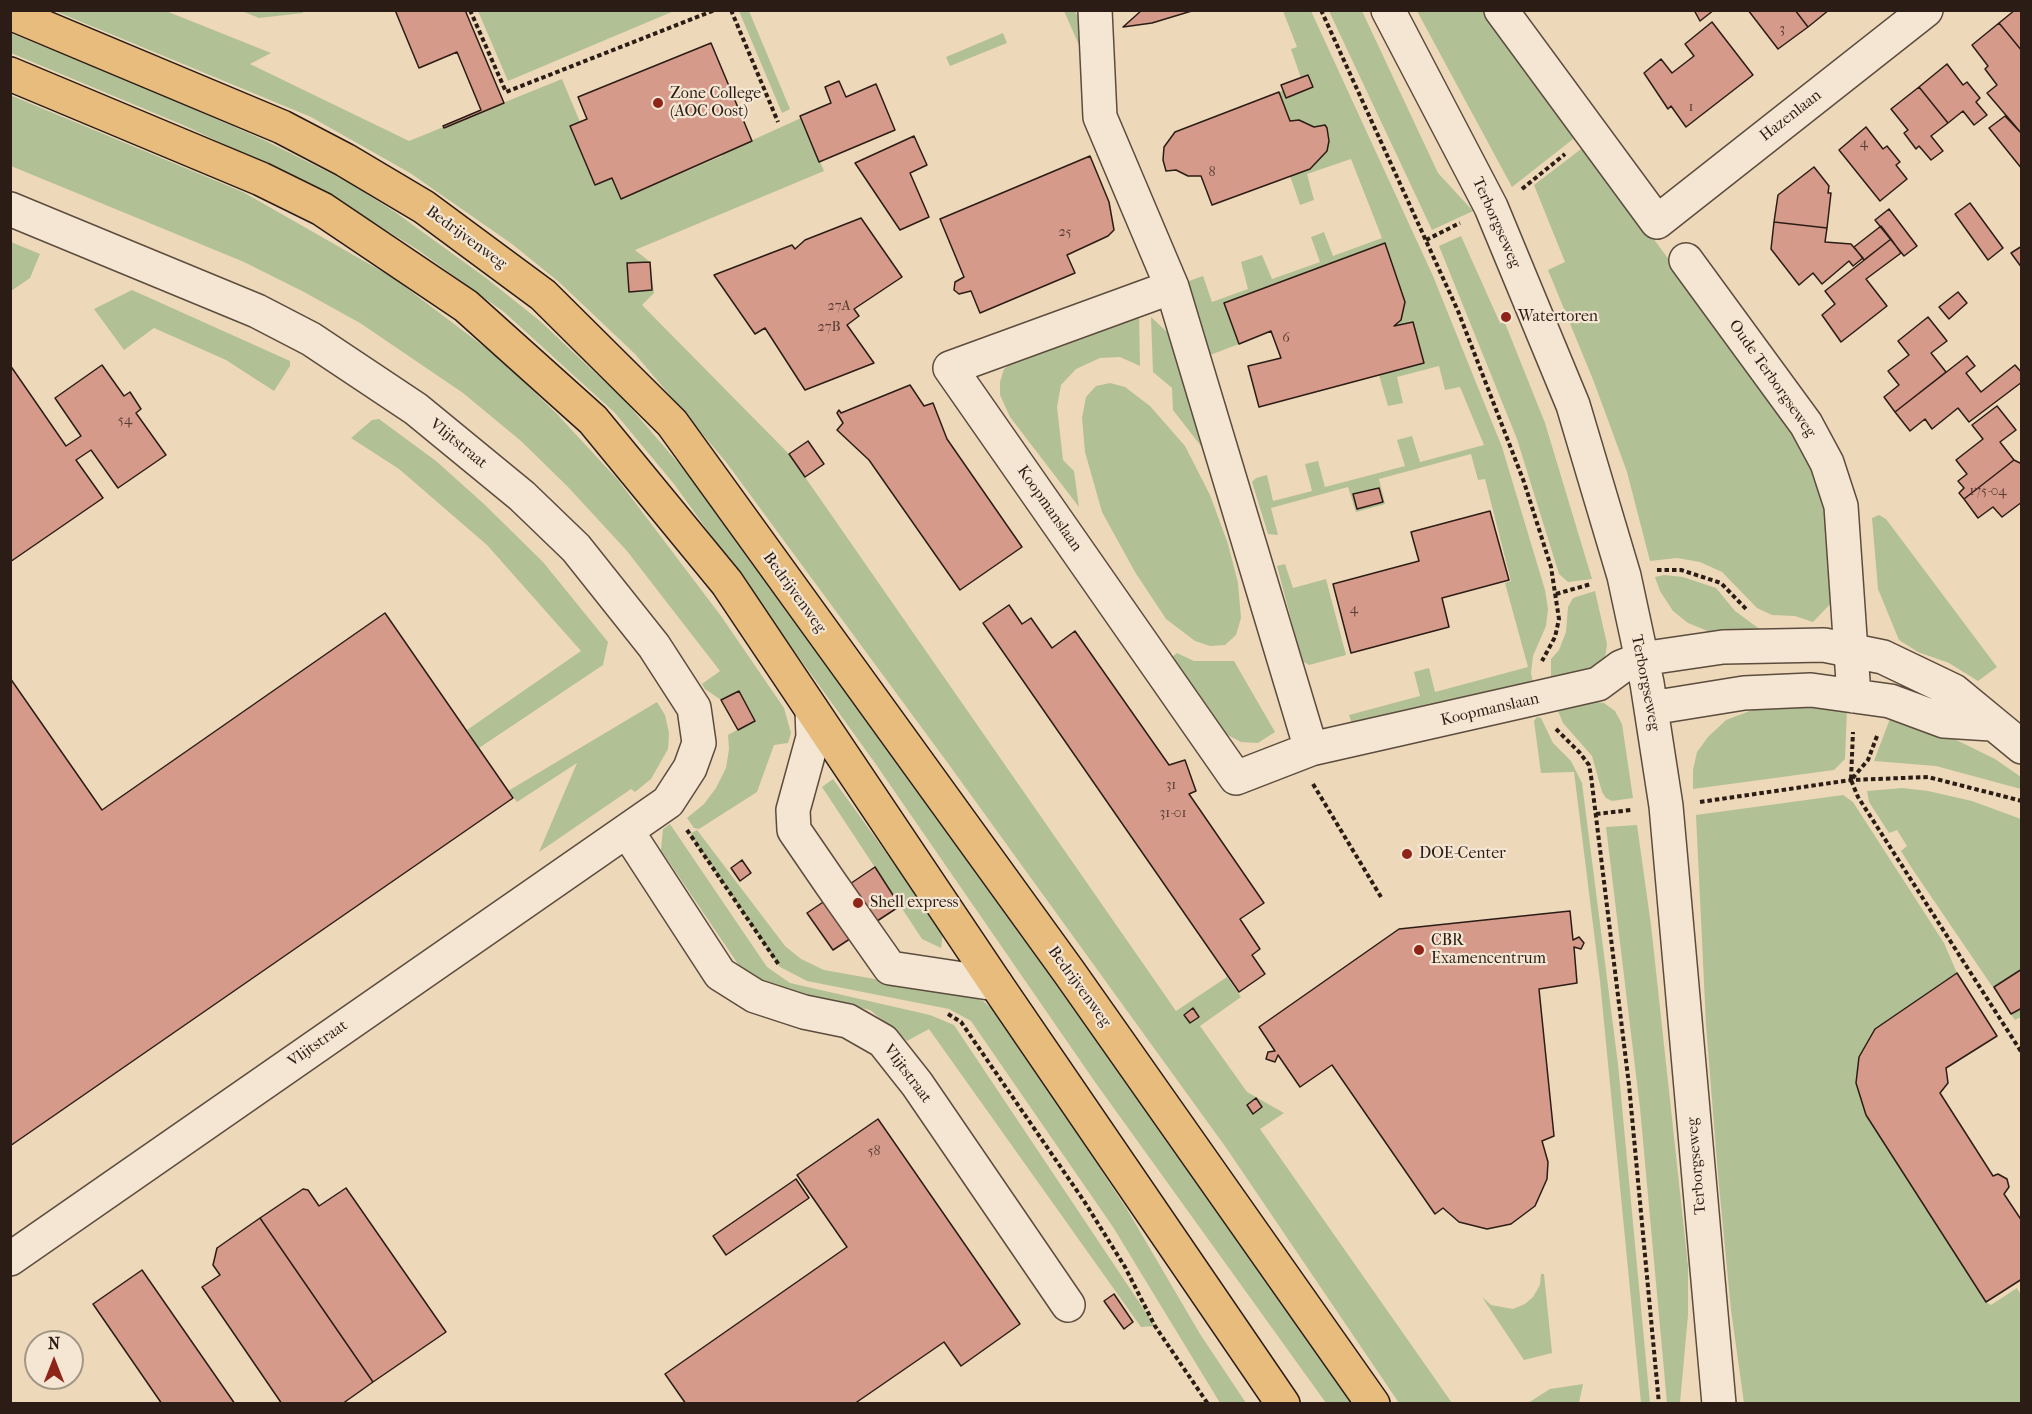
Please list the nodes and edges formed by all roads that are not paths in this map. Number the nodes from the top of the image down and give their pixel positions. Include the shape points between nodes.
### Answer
1 (1095, 10) edge
2 (1388, 10) edge
3 (1501, 10) edge
4 (1926, 10) edge
5 (10, 13) edge
6 (10, 74) edge
7 (10, 209) edge
8 (1686, 260) dead end
9 (1172, 287) junction
10 (1850, 650) junction
11 (1641, 659) junction
12 (1598, 684) junction
13 (1854, 696) junction
14 (1651, 708) junction
15 (812, 710) junction
16 (1991, 724) junction
17 (2022, 747) edge
18 (1303, 752) junction
19 (627, 831) junction
20 (996, 984) junction
21 (10, 1258) edge
22 (1068, 1305) dead end
23 (1283, 1404) edge
24 (1373, 1404) edge
25 (1719, 1404) edge

1 - 9 street via 1100,117
2 - 11 street, Terborgseweg via 1491,207 1573,405 1615,543
3 - 4 street, Hazenlaan via 1656,222
5 - 24 main road, Bedrijvenweg via 282,127 424,207 543,295 672,423 1062,962
6 - 15 main road via 261,179 322,209 466,306 592,420 727,583
7 - 19 street, Vlijtstraat via 256,310 311,339 416,409 522,496 576,548 654,646 694,708 699,743 690,768 668,802
8 - 10 street, Oude Terborgseweg via 1806,424 1827,463 1841,506
9 - 18 street
9 - 18 street, Koopmanslaan via 951,368 1236,778
10 - 11 street via 1824,645 1723,647
10 - 13 street, Oude Terborgseweg
10 - 16 street via 1883,657 1954,691
11 - 12 street, Koopmanslaan via 1621,667
11 - 14 street, Terborgseweg
12 - 14 street, Koopmanslaan via 1624,691
12 - 18 street, Koopmanslaan
13 - 14 street via 1811,690 1744,693
13 - 16 street via 1890,701 1944,721
14 - 25 street, Terborgseweg via 1666,806
15 - 20 main road
15 - 20 street via 813,737 793,810 794,830 890,968
16 - 17 street
19 - 21 street, Vlijtstraat
19 - 22 street, Vlijtstraat via 720,974 755,996 848,1021 883,1041 917,1084
20 - 23 main road

